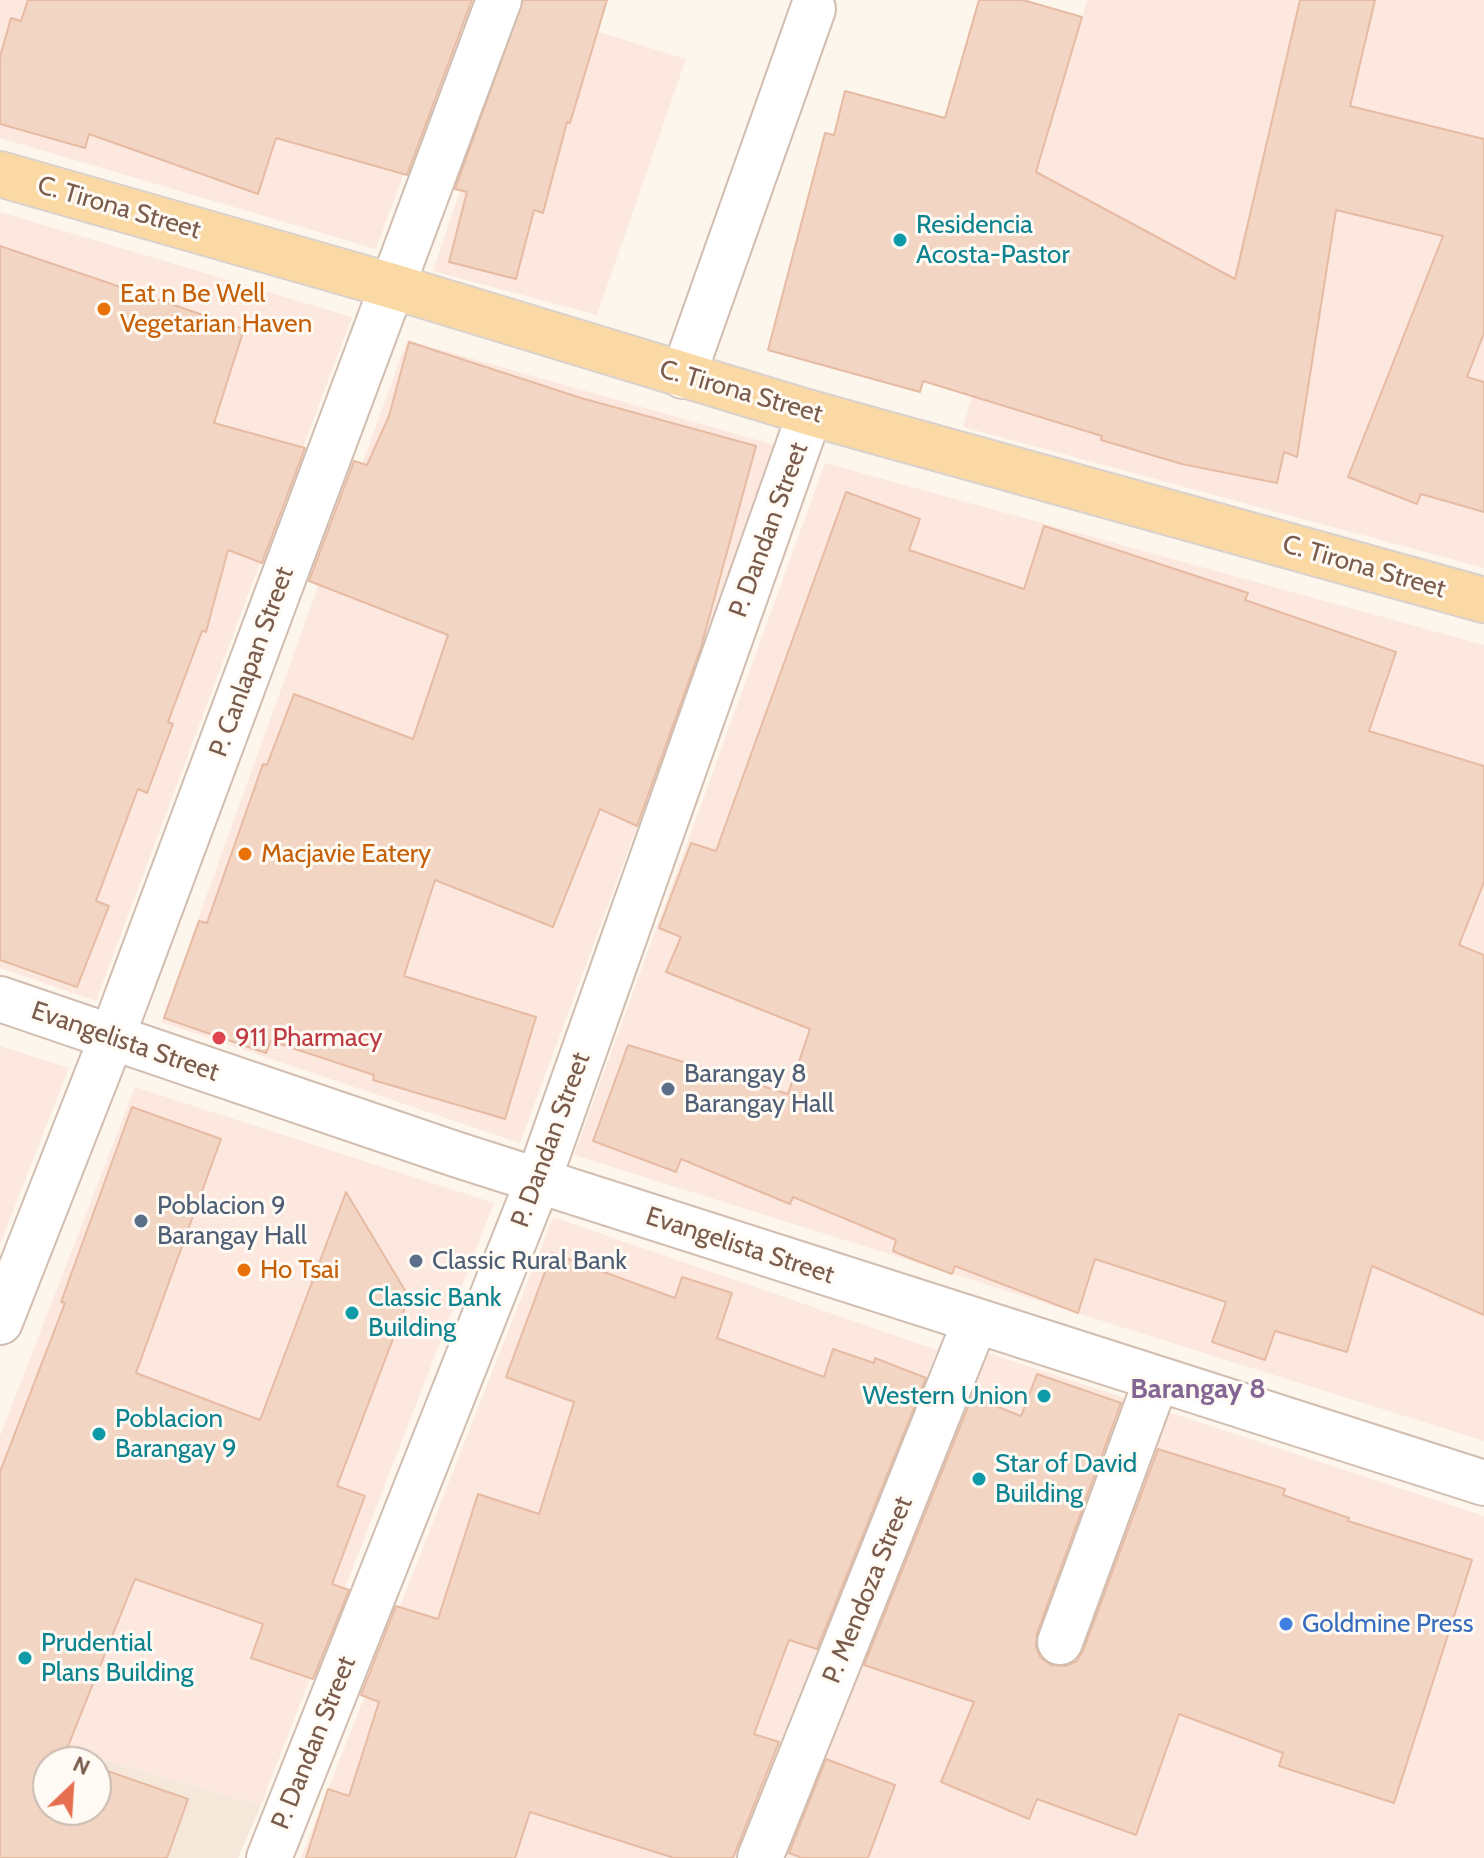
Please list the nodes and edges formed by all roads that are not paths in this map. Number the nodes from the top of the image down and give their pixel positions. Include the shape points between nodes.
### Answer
1 (499, 0) edge
2 (813, 9) dead end
3 (0, 174) edge
4 (392, 286) junction
5 (683, 376) junction
6 (810, 413) junction
7 (1484, 600) edge
8 (0, 999) edge
9 (112, 1037) junction
10 (538, 1181) junction
11 (0, 1322) edge
12 (975, 1322) junction
13 (1156, 1381) junction
14 (1484, 1483) edge
15 (1060, 1642) dead end
16 (269, 1858) edge
17 (760, 1858) edge

1 - 4 street, P. Canlapan Street
2 - 5 street
3 - 4 main road, C. Tirona Street
4 - 5 main road, C. Tirona Street
4 - 9 street, P. Canlapan Street
5 - 6 main road, C. Tirona Street
6 - 7 main road, C. Tirona Street
6 - 10 street, P. Dandan Street
8 - 9 street, Evangelista Street
9 - 10 street, Evangelista Street
9 - 11 street, P. Canlapan Street
10 - 12 street, Evangelista Street
10 - 16 street, P. Dandan Street
12 - 13 street, Evangelista Street
12 - 17 street, P. Mendoza Street
13 - 14 street, Evangelista Street
13 - 15 street

